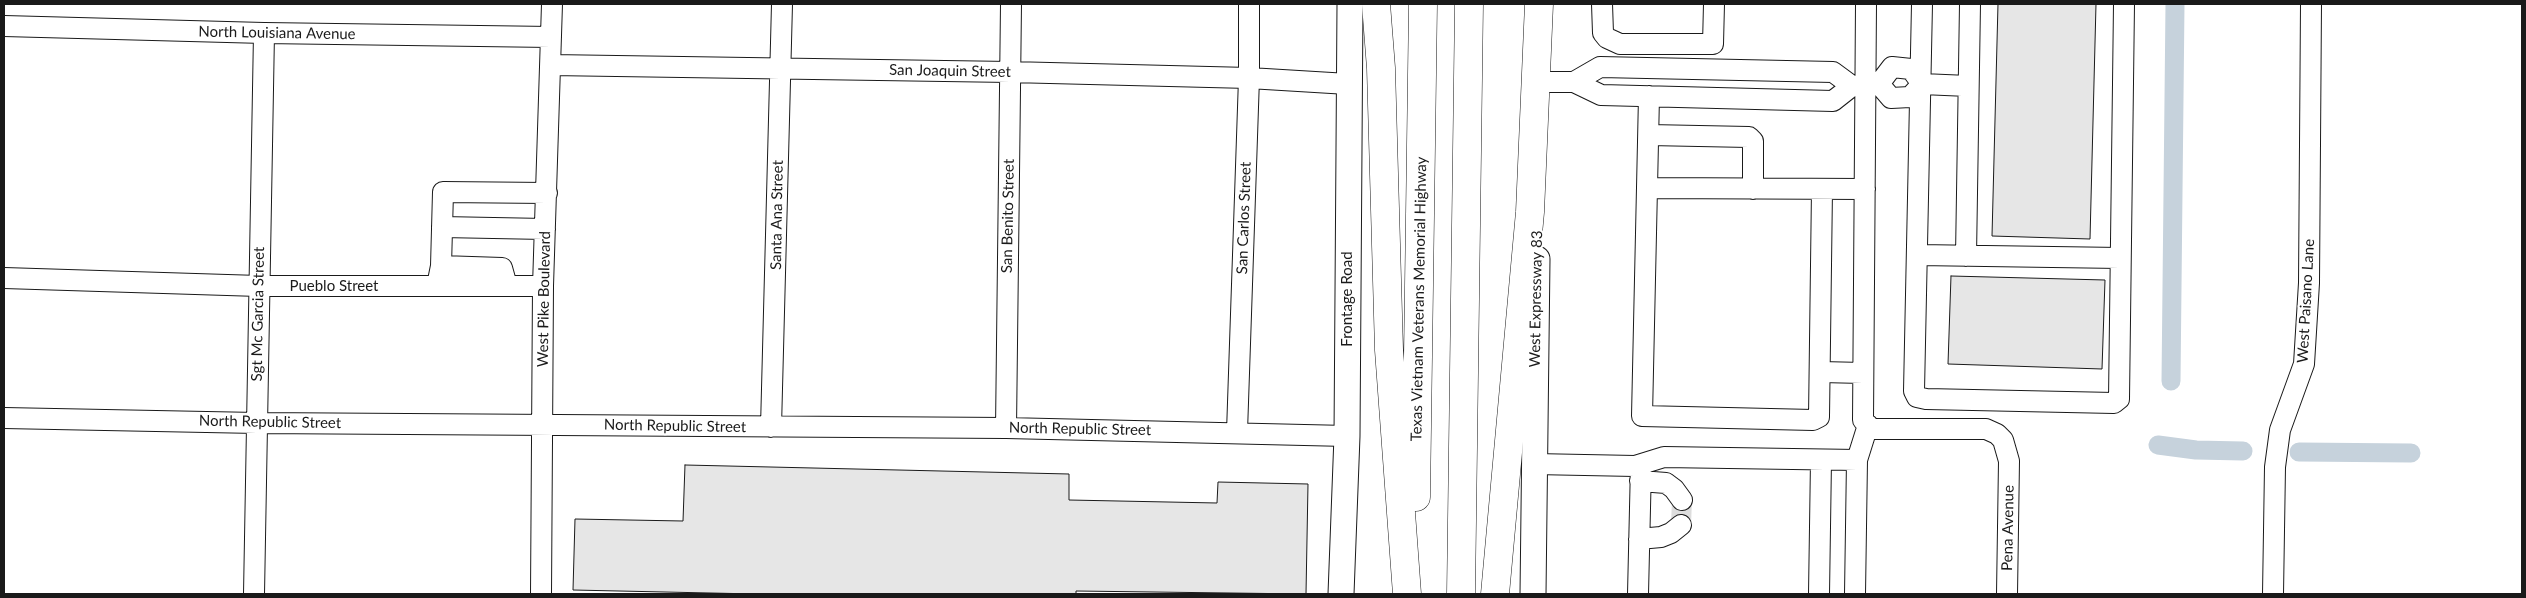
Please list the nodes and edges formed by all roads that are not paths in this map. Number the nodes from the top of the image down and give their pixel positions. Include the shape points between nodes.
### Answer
1 (552, 4) edge
2 (782, 4) edge
3 (1011, 4) edge
4 (1249, 4) edge
5 (1350, 4) edge
6 (1376, 4) edge
7 (1423, 4) edge
8 (1469, 4) edge
9 (1540, 4) edge
10 (1602, 4) edge
11 (1714, 4) edge
12 (1866, 4) edge
13 (1922, 4) edge
14 (1970, 4) edge
15 (2124, 4) edge
16 (2310, 4) edge
17 (4, 26) edge
18 (264, 34) junction
19 (551, 37) junction
20 (1713, 44) junction
21 (551, 65) junction
22 (780, 69) junction
23 (1713, 70) junction
24 (1010, 72) junction
25 (1249, 78) junction
26 (1539, 82) junction
27 (1574, 82) junction
28 (1348, 84) junction
29 (1922, 84) junction
30 (1866, 85) junction
31 (1968, 86) junction
32 (1649, 96) junction
33 (1712, 98) junction
34 (1649, 135) junction
35 (1648, 188) junction
36 (1753, 188) junction
37 (1822, 189) junction
38 (1865, 189) junction
39 (547, 193) junction
40 (442, 227) junction
41 (545, 229) junction
42 (1918, 256) junction
43 (1966, 256) junction
44 (2120, 258) junction
45 (441, 266) junction
46 (4, 278) edge
47 (259, 286) junction
48 (437, 286) junction
49 (507, 286) junction
50 (543, 286) junction
51 (1821, 372) junction
52 (1863, 373) junction
53 (1944, 400) junction
54 (4, 418) edge
55 (257, 423) junction
56 (542, 425) junction
57 (1868, 425) junction
58 (771, 427) junction
59 (1006, 428) junction
60 (1944, 429) junction
61 (1237, 432) junction
62 (1347, 436) junction
63 (1820, 460) junction
64 (1857, 460) junction
65 (1534, 464) junction
66 (1640, 473) junction
67 (1682, 500) dead end
68 (1681, 525) dead end
69 (1639, 539) junction
70 (254, 594) edge
71 (541, 594) edge
72 (1341, 594) edge
73 (1407, 594) edge
74 (1412, 594) edge
75 (1461, 594) edge
76 (1495, 594) edge
77 (1533, 594) edge
78 (1638, 594) edge
79 (1818, 594) edge
80 (1855, 594) edge
81 (2008, 594) edge
82 (2273, 594) edge

1 - 19 street, West Pike Boulevard
2 - 22 street, Santa Ana Street
3 - 24 street, San Benito Street
4 - 25 street, San Carlos Street
5 - 28 main road, Frontage Road
6 - 73 highway via 1381,68 1389,350
7 - 74 highway, Texas Vietnam Veterans Memorial Highway via 1416,522
8 - 75 highway
9 - 26 main road, West Expressway 83
9 - 76 highway via 1530,212
10 - 20 street via 1603,33 1620,44
11 - 20 street
12 - 30 street
13 - 29 street
14 - 31 street
15 - 44 street
16 - 82 street, West Paisano Lane via 2308,301 2304,364 2280,430 2275,467
17 - 18 street, North Louisiana Avenue
18 - 19 street, North Louisiana Avenue
18 - 47 street, Sgt Mc Garcia Street
19 - 21 street, West Pike Boulevard
20 - 23 street
21 - 22 street, San Joaquin Street
21 - 39 street, West Pike Boulevard
22 - 24 street, San Joaquin Street
22 - 58 street, Santa Ana Street
23 - 27 street via 1600,67
23 - 30 street via 1833,72
23 - 33 street
24 - 25 street, San Joaquin Street
24 - 59 street, San Benito Street
25 - 28 street, San Joaquin Street
25 - 61 street, San Carlos Street
26 - 27 street
26 - 65 main road, West Expressway 83
27 - 32 street via 1601,95
28 - 62 main road, Frontage Road
29 - 30 street via 1910,97 1891,98
29 - 31 street
29 - 42 street
30 - 33 street via 1832,101
30 - 38 street
31 - 43 street
32 - 33 street
32 - 34 street
34 - 35 street
34 - 36 street via 1749,137 1753,140
35 - 36 street
35 - 51 street via 1642,416 1812,420 1818,417 1820,409
36 - 37 street
37 - 38 street
37 - 51 street
38 - 52 street
39 - 40 street via 443,192
39 - 41 street, West Pike Boulevard
40 - 41 street
40 - 45 street
41 - 50 street, West Pike Boulevard
42 - 43 street
42 - 53 street via 1914,391 1917,398
43 - 44 street
44 - 53 street via 2119,399 2114,402
45 - 48 street
45 - 49 street via 502,268
46 - 47 street, Pueblo Street
47 - 48 street, Pueblo Street
47 - 55 street, Sgt Mc Garcia Street
48 - 49 street, Pueblo Street
49 - 50 street, Pueblo Street
50 - 56 street, West Pike Boulevard
51 - 52 street
52 - 57 street via 1863,420
53 - 60 street
54 - 55 street, North Republic Street
55 - 56 street, North Republic Street
55 - 70 street, Sgt Mc Garcia Street
56 - 58 street, North Republic Street
56 - 71 street, West Pike Boulevard
57 - 60 street, Pena Avenue via 1871,429
57 - 64 street
58 - 59 street, North Republic Street
59 - 61 street, North Republic Street
60 - 81 street, Pena Avenue via 1986,429 2003,440 2009,461
61 - 62 street, North Republic Street
62 - 72 main road, Frontage Road
63 - 64 street
63 - 66 street via 1664,457
63 - 79 street
64 - 80 street
65 - 66 street via 1635,466
65 - 77 main road, West Expressway 83
66 - 67 street via 1666,483
66 - 69 street
68 - 69 street via 1661,537
69 - 78 street

